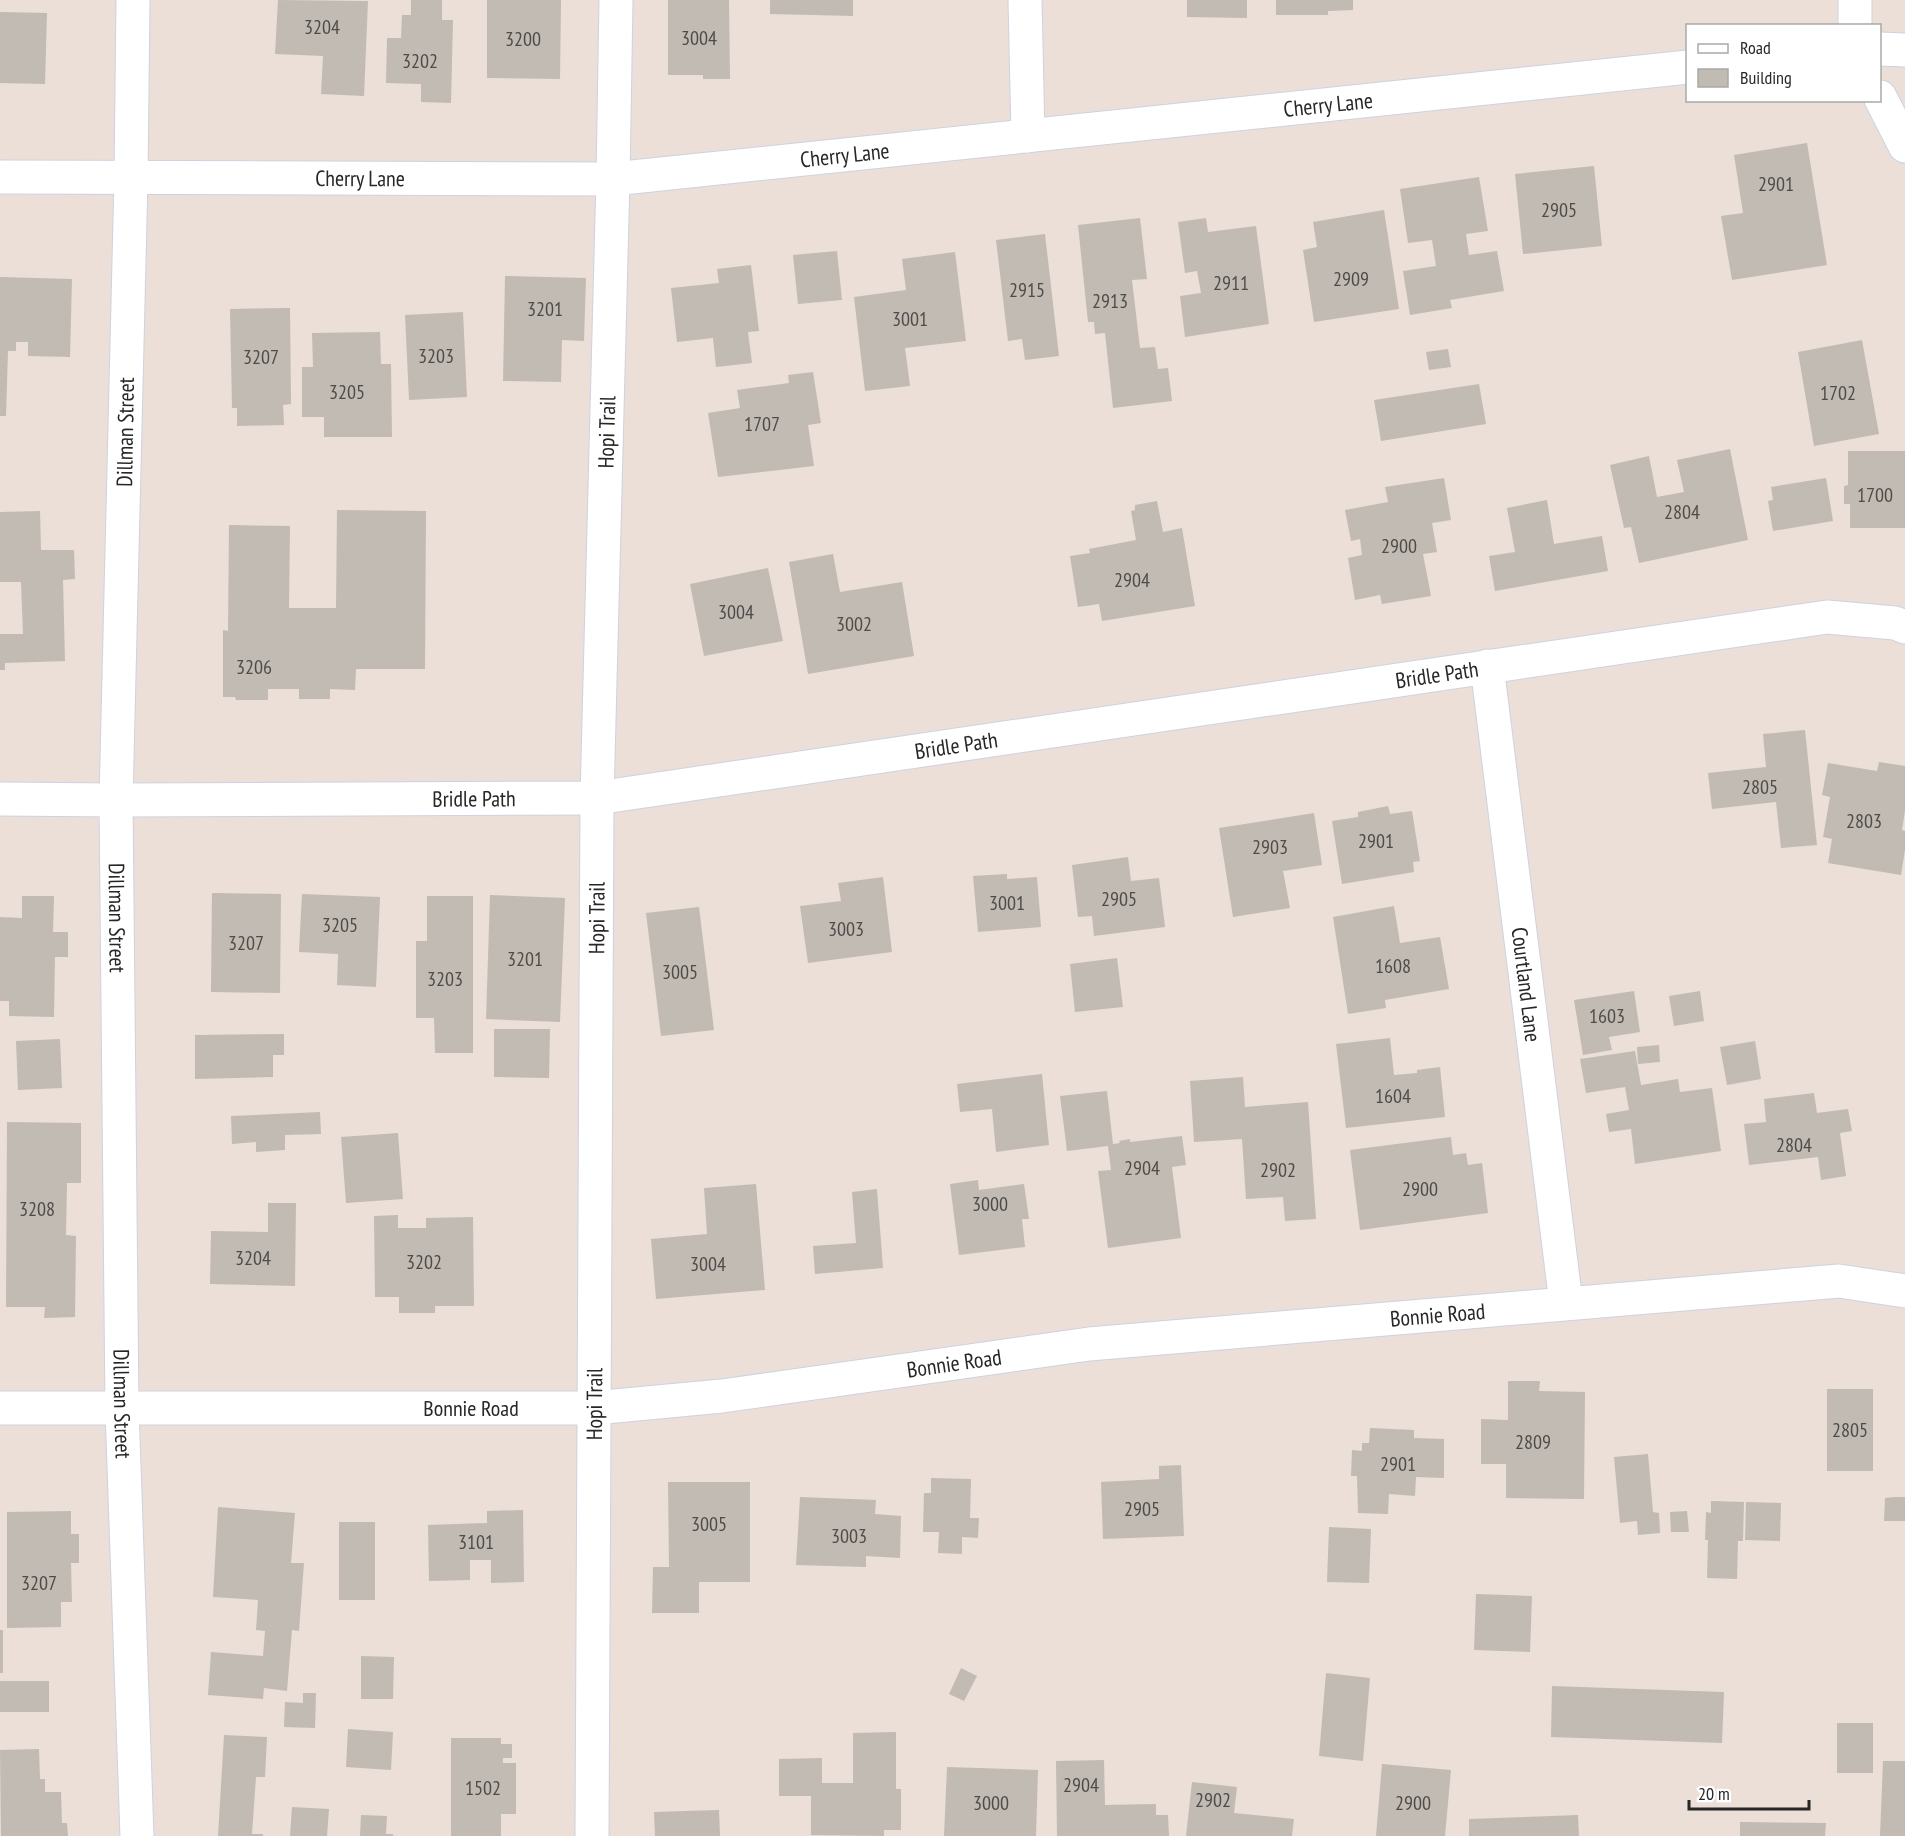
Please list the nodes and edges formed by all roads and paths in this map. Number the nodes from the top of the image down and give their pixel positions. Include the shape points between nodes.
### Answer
1 (133, 0) edge
2 (615, 0) edge
3 (1025, 0) edge
4 (1855, 0) edge
5 (1855, 24) edge
6 (1881, 50) edge
7 (1905, 50) edge
8 (1686, 67) edge
9 (1881, 99) edge
10 (1028, 136) junction
11 (1905, 146) edge
12 (0, 177) edge
13 (131, 178) junction
14 (613, 179) junction
15 (1905, 627) edge
16 (1487, 666) junction
17 (597, 798) junction
18 (0, 799) edge
19 (116, 800) junction
20 (1905, 1291) edge
21 (1566, 1303) junction
22 (0, 1408) edge
23 (594, 1408) junction
24 (122, 1409) junction
25 (137, 1836) edge
26 (592, 1836) edge

1 - 13 street, Dillman Street
2 - 14 street, Hopi Trail
3 - 10 street
4 - 5 street
6 - 7 street
8 - 10 street, Cherry Lane
9 - 11 street
10 - 14 street, Cherry Lane
12 - 13 street, Cherry Lane
13 - 14 street, Cherry Lane
13 - 19 street, Dillman Street
14 - 17 street, Hopi Trail
15 - 16 street, Bridle Path via 1827,617
16 - 17 street, Bridle Path
16 - 21 street, Courtland Lane
17 - 19 street, Bridle Path
17 - 23 street, Hopi Trail
18 - 19 street, Bridle Path
19 - 24 street, Dillman Street
20 - 21 street, Bonnie Road via 1839,1281
21 - 23 street, Bonnie Road via 1089,1344 722,1396
22 - 24 street, Bonnie Road
23 - 24 street, Bonnie Road
23 - 26 street, Hopi Trail
24 - 25 street, Dillman Street

